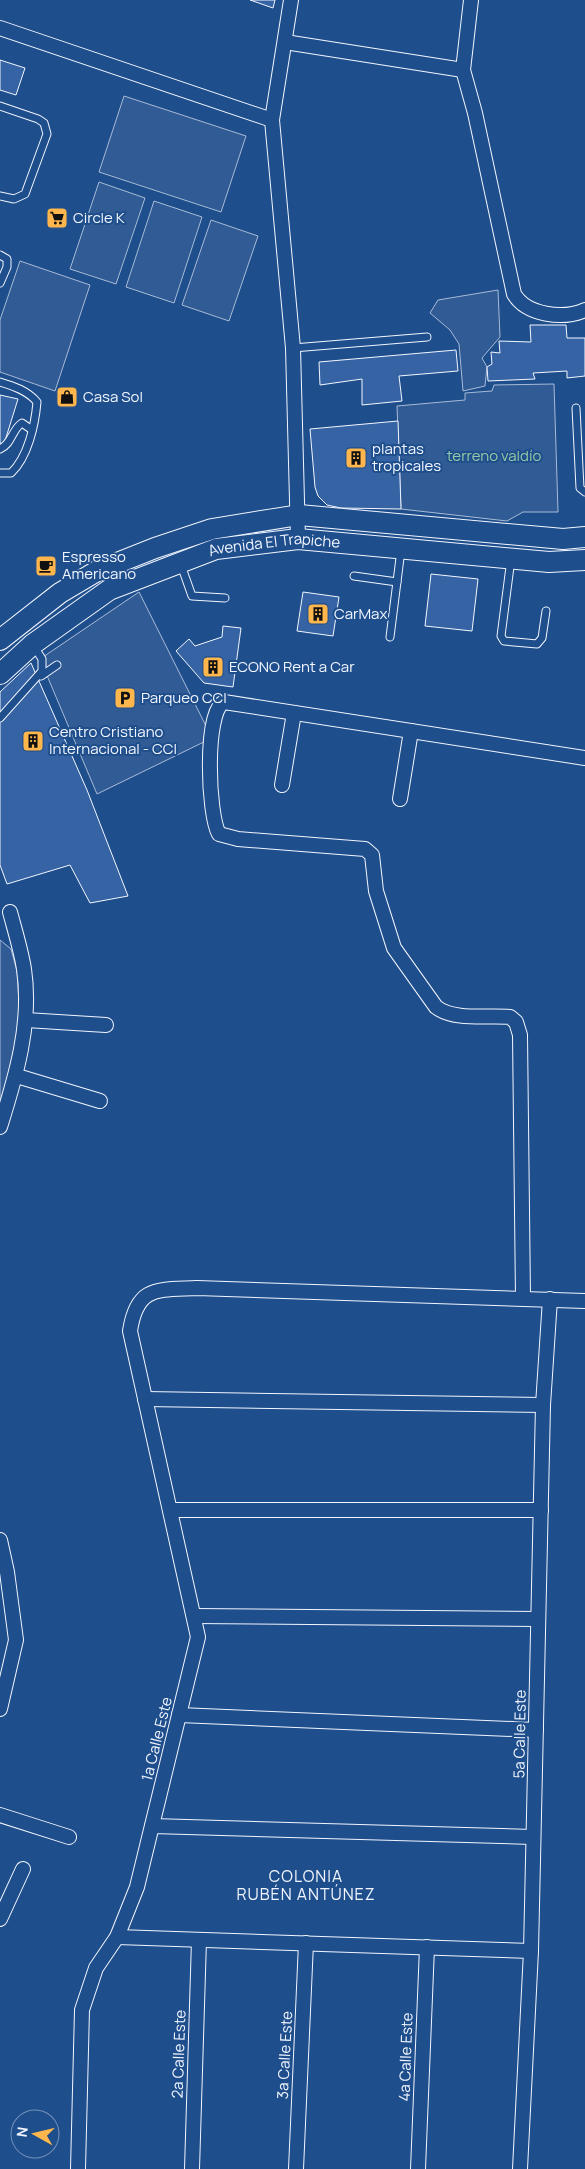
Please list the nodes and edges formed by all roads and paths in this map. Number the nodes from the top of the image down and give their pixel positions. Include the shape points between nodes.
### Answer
1 (291, 0) edge
2 (471, 0) edge
3 (0, 28) edge
4 (285, 42) junction
5 (463, 70) junction
6 (0, 106) edge
7 (272, 120) junction
8 (0, 196) edge
9 (0, 255) edge
10 (0, 283) edge
11 (585, 310) edge
12 (427, 337) dead end
13 (292, 348) junction
14 (0, 382) edge
15 (576, 408) dead end
16 (32, 430) junction
17 (0, 449) edge
18 (0, 473) edge
19 (585, 492) edge
20 (299, 515) junction
21 (585, 537) edge
22 (298, 539) junction
23 (401, 548) junction
24 (511, 558) junction
25 (585, 560) edge
26 (180, 563) junction
27 (354, 576) dead end
28 (397, 582) junction
29 (226, 598) dead end
30 (546, 611) dead end
31 (390, 637) dead end
32 (2, 639) edge
33 (33, 644) junction
34 (57, 665) dead end
35 (0, 674) edge
36 (38, 677) junction
37 (294, 713) junction
38 (0, 718) edge
39 (411, 731) junction
40 (585, 758) edge
41 (282, 785) dead end
42 (400, 799) dead end
43 (10, 912) dead end
44 (26, 1020) junction
45 (106, 1025) dead end
46 (16, 1076) junction
47 (100, 1101) dead end
48 (0, 1127) edge
49 (523, 1298) junction
50 (550, 1299) junction
51 (585, 1301) edge
52 (145, 1399) junction
53 (543, 1405) junction
54 (170, 1510) junction
55 (541, 1510) junction
56 (0, 1540) edge
57 (4, 1572) edge
58 (194, 1616) junction
59 (538, 1619) junction
60 (0, 1709) edge
61 (179, 1715) junction
62 (536, 1730) junction
63 (0, 1815) edge
64 (152, 1826) junction
65 (533, 1837) junction
66 (69, 1838) dead end
67 (22, 1869) dead end
68 (0, 1919) edge
69 (117, 1937) junction
70 (199, 1940) junction
71 (306, 1943) junction
72 (426, 1947) junction
73 (531, 1951) junction
74 (78, 2169) edge
75 (192, 2169) edge
76 (296, 2169) edge
77 (418, 2169) edge
78 (520, 2169) edge

1 - 4 street
2 - 5 street
3 - 7 street
4 - 5 street
4 - 7 street
5 - 11 street via 514,294 531,310 568,315
6 - 8 lane via 38,119 47,134 25,194 14,199
7 - 13 street
9 - 10 lane via 7,259 7,267
12 - 13 lane
13 - 20 street
14 - 16 lane via 21,390 37,402
15 - 19 lane via 580,488
16 - 17 lane via 22,423 18,425 6,447
16 - 18 lane via 16,468 11,473
20 - 21 main road, Avenida El Trapiche via 563,539
20 - 22 street
20 - 32 main road, Avenida El Trapiche via 212,529 97,571 60,593
22 - 23 main road, Avenida El Trapiche
22 - 26 main road, Avenida El Trapiche via 216,549
23 - 24 main road, Avenida El Trapiche
23 - 28 lane
24 - 25 main road, Avenida El Trapiche via 549,562
24 - 30 lane via 501,636 504,641 537,644 542,638
26 - 29 lane via 192,596
26 - 33 main road, Avenida El Trapiche via 109,590
27 - 28 lane
28 - 31 lane
33 - 35 main road, Avenida El Trapiche
33 - 36 lane via 42,660 42,671
34 - 36 lane
36 - 38 lane
37 - 39 street
37 - 41 street
37 - 49 street via 220,704 209,779 215,827 219,834 238,839 365,849 372,855 376,891 394,948 436,1006 442,1012 510,1017 516,1022 520,1035
39 - 40 street
39 - 42 street
43 - 44 street via 24,969
44 - 45 street
44 - 46 street
46 - 47 street
46 - 48 street
49 - 50 street
49 - 52 street, 1a Calle Este via 198,1288 159,1290 144,1297 133,1311 130,1331
50 - 51 street
50 - 53 street, 5a Calle Este
52 - 53 street
52 - 54 street, 1a Calle Este
53 - 55 street, 5a Calle Este
54 - 55 street
54 - 58 street, 1a Calle Este
55 - 59 street, 5a Calle Este
56 - 57 street
57 - 60 street via 16,1640
58 - 59 street
58 - 61 street, 1a Calle Este via 198,1637
59 - 62 street, 5a Calle Este
61 - 62 street
61 - 64 street, 1a Calle Este
62 - 65 street, 5a Calle Este
63 - 66 street
64 - 65 street
64 - 69 street, 1a Calle Este via 137,1887
65 - 73 street, 5a Calle Este
67 - 68 street
69 - 70 street
69 - 74 street, 1a Calle Este via 96,1968 82,2010
70 - 71 street
70 - 75 street, 2a Calle Este
71 - 72 street
71 - 76 street, 3a Calle Este
72 - 73 street
72 - 77 street, 4a Calle Este
73 - 78 street, 5a Calle Este

